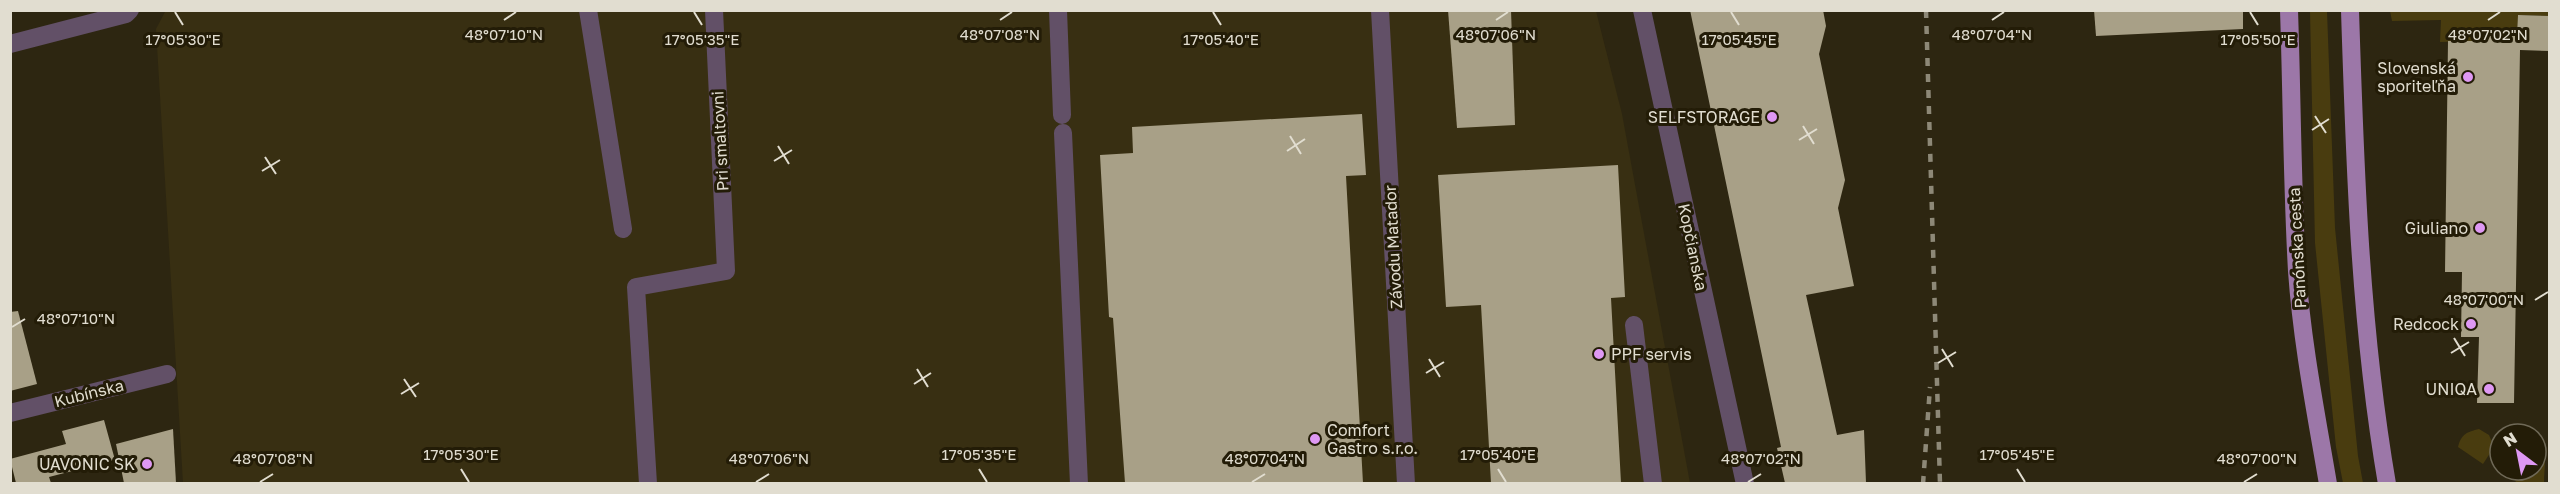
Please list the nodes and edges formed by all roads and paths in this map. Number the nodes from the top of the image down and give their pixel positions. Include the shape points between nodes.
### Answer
1 (130, 10) edge
2 (588, 10) edge
3 (714, 10) edge
4 (1058, 10) edge
5 (1380, 10) edge
6 (1642, 10) edge
7 (2350, 10) edge
8 (2288, 13) edge
9 (10, 44) edge
10 (623, 230) dead end
11 (1634, 325) dead end
12 (167, 374) dead end
13 (10, 413) edge
14 (648, 483) edge
15 (1079, 483) edge
16 (1406, 483) edge
17 (1653, 483) edge
18 (1745, 483) edge
19 (2328, 483) edge
20 (2387, 483) edge

1 - 9 street
2 - 10 street
3 - 14 street, Pri smaltovni via 726,271 636,287
4 - 15 street
5 - 16 street, Závodu Matador
6 - 18 street, Kopčianska
7 - 20 main road via 2364,303
8 - 19 main road, Panónska cesta via 2297,272 2305,353
11 - 17 street
12 - 13 street, Kubínska

